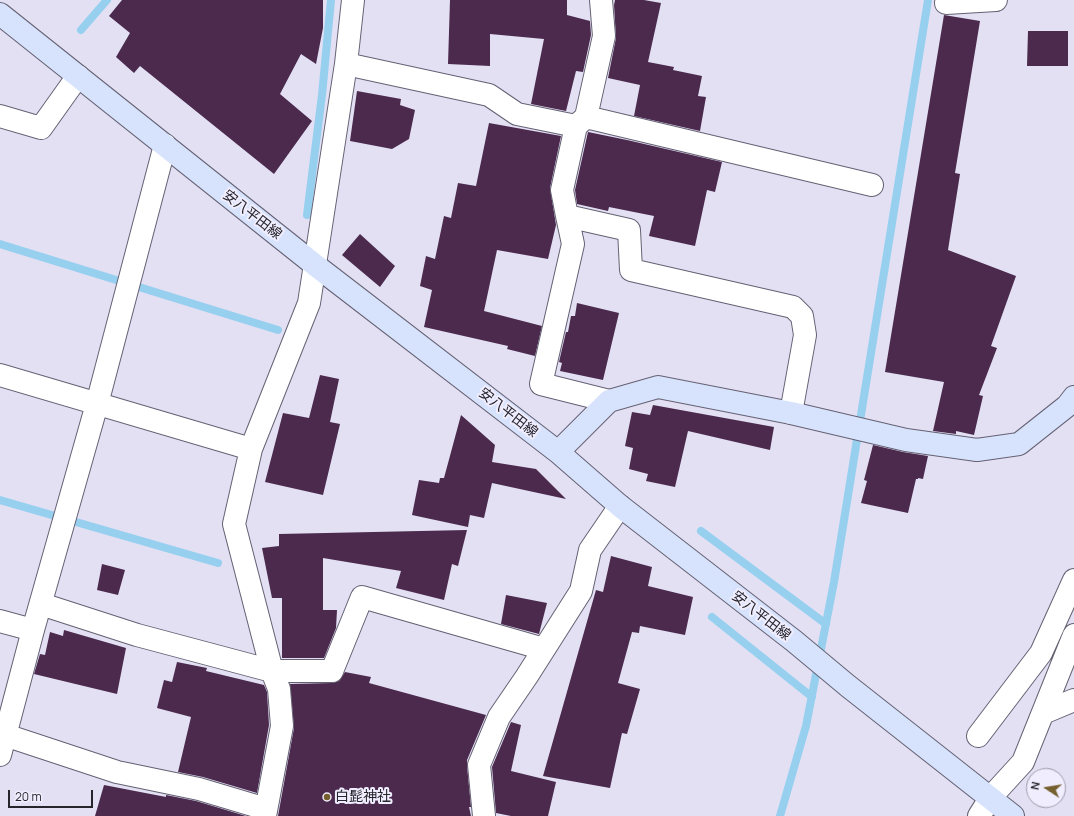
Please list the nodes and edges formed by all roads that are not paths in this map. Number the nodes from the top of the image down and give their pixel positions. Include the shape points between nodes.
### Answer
1 (353, 0) edge
2 (601, 0) edge
3 (996, 0) edge
4 (946, 3) dead end
5 (0, 14) edge
6 (346, 64) junction
7 (78, 76) junction
8 (0, 116) edge
9 (581, 122) junction
10 (165, 145) junction
11 (872, 185) dead end
12 (568, 216) junction
13 (316, 265) junction
14 (0, 375) edge
15 (1074, 397) edge
16 (609, 401) junction
17 (97, 404) junction
18 (791, 413) junction
19 (251, 449) junction
20 (558, 452) junction
21 (620, 506) junction
22 (1074, 580) edge
23 (41, 604) junction
24 (0, 620) edge
25 (33, 630) junction
26 (1074, 635) edge
27 (544, 649) junction
28 (272, 671) junction
29 (1074, 700) edge
30 (1043, 713) junction
31 (978, 736) dead end
32 (3, 745) edge
33 (991, 797) junction
34 (265, 813) edge
35 (484, 816) edge
36 (979, 816) edge
37 (1013, 816) edge

1 - 6 street
2 - 9 street via 604,36
3 - 4 street
5 - 7 main road, 安八平田線
6 - 9 street via 489,94 517,114
6 - 13 street
7 - 8 street via 41,128
7 - 10 main road, 安八平田線
9 - 11 street
9 - 12 street via 562,190
10 - 13 main road, 安八平田線
10 - 17 street
12 - 16 street via 572,244 541,384
12 - 18 street via 629,230 631,270 793,307 802,316 806,335
13 - 19 street via 309,303
13 - 20 main road, 安八平田線
14 - 17 street
15 - 18 main road via 1067,406 1018,444 977,450 906,440
16 - 18 main road via 658,387
16 - 20 main road
17 - 19 street
17 - 23 street
19 - 28 street via 234,524
20 - 21 main road, 安八平田線
21 - 27 street via 590,550 582,591
21 - 33 main road, 安八平田線
22 - 31 street via 1041,653
23 - 25 street
23 - 28 street
24 - 25 street
25 - 32 street
26 - 30 street
27 - 28 street via 362,597 332,671
27 - 35 street via 499,717 479,765
28 - 34 street via 279,689 282,726
29 - 30 street
30 - 33 street via 1024,762
32 - 34 street via 199,789
33 - 36 street
33 - 37 main road, 安八平田線

